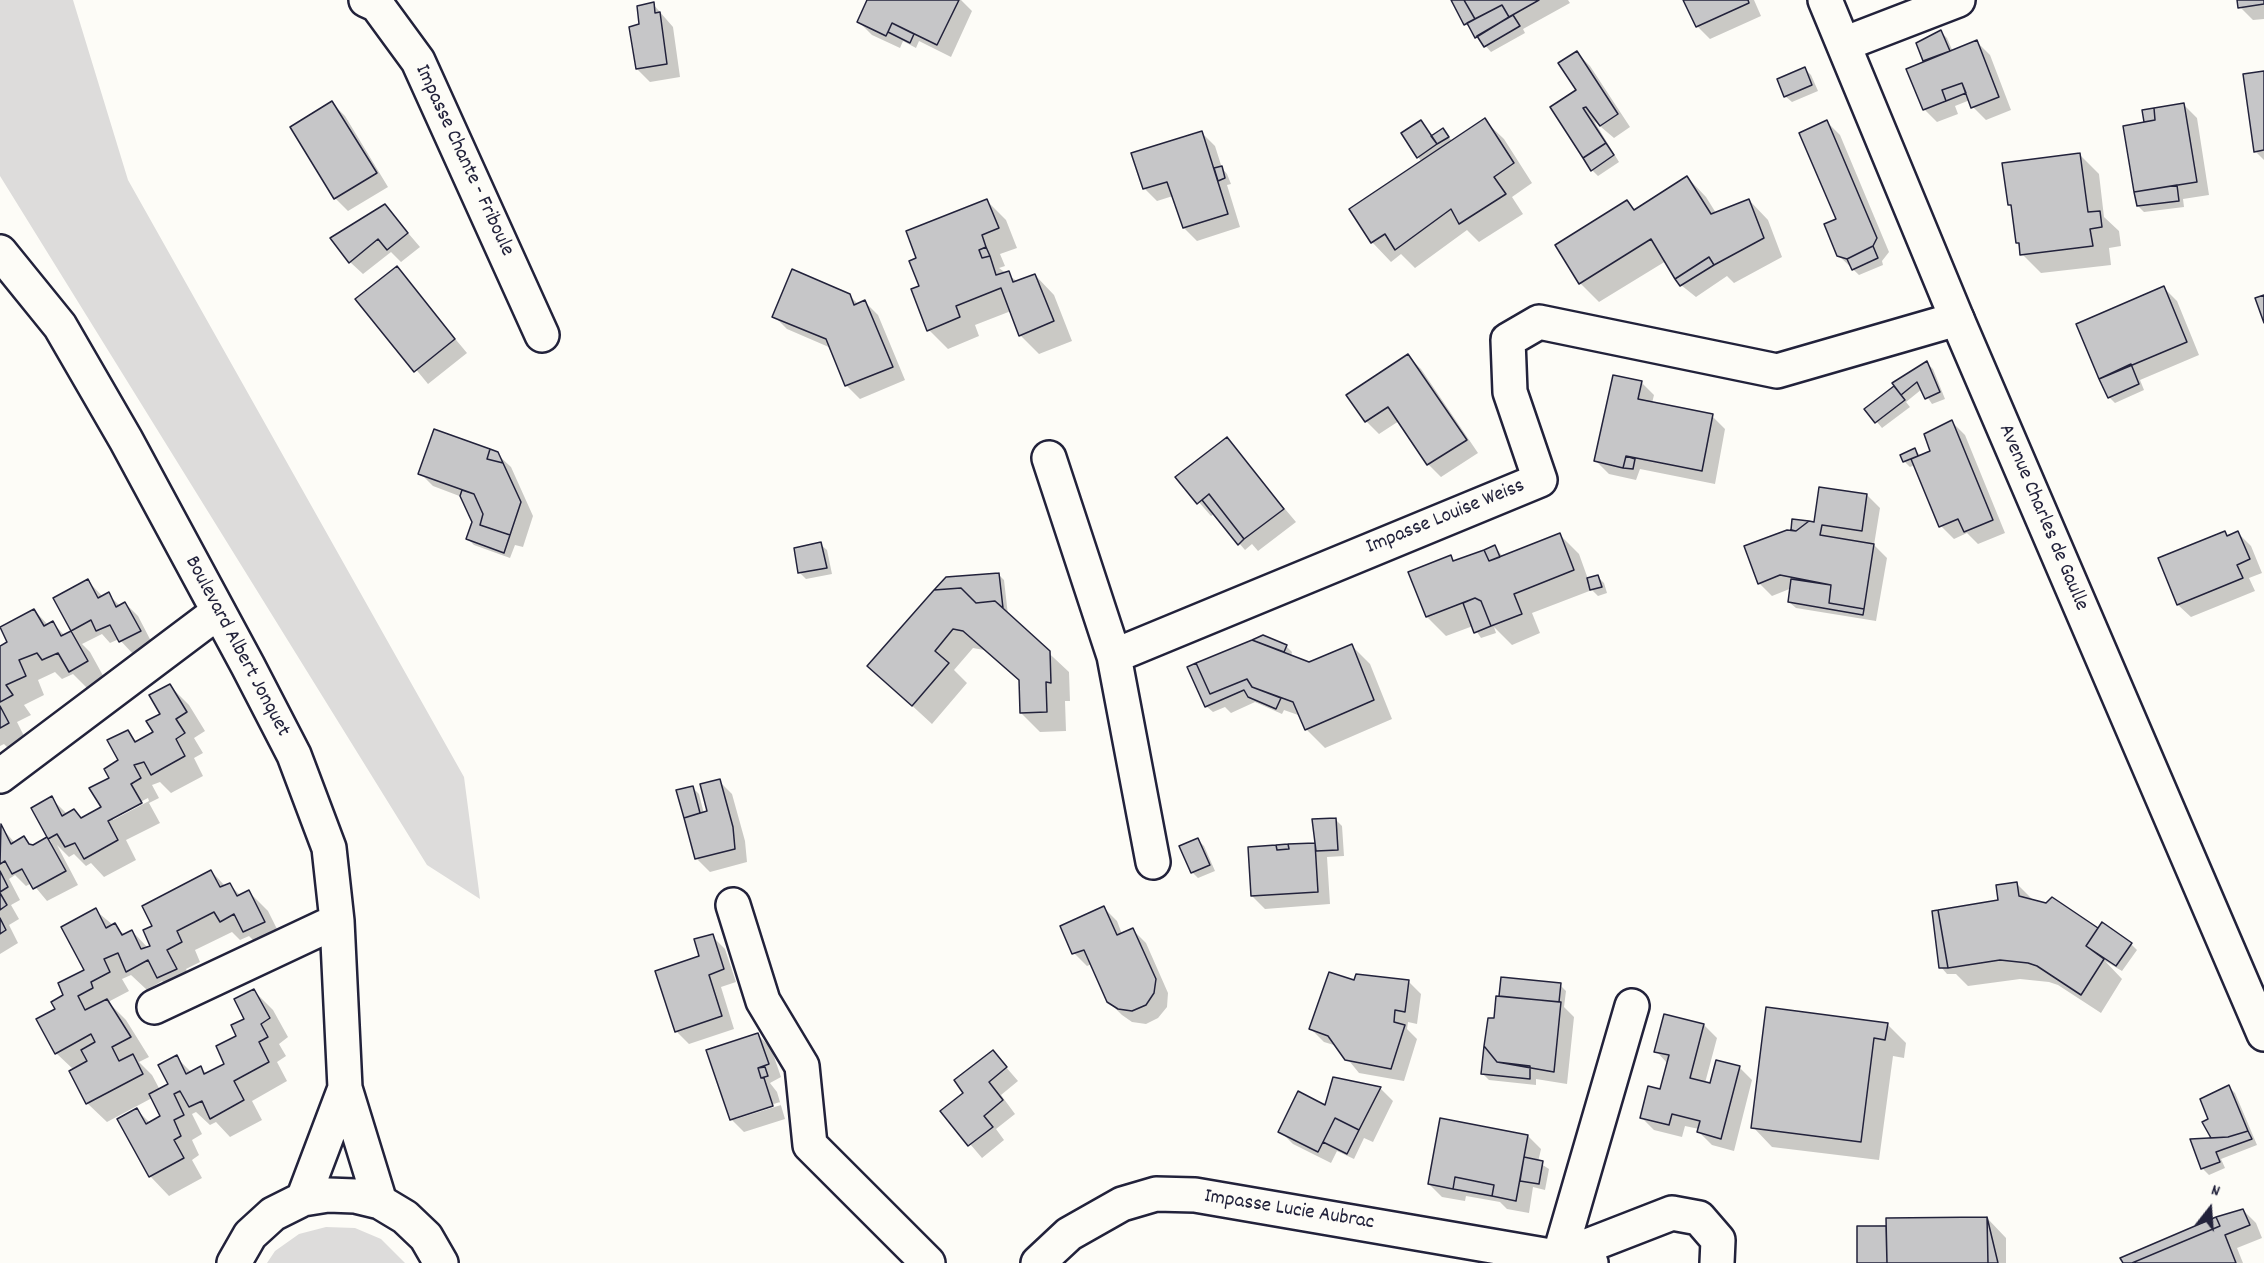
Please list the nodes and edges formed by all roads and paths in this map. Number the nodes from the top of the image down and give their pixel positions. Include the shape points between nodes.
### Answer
1 (366, 0) edge
2 (1825, 0) edge
3 (1958, 0) edge
4 (1844, 44) junction
5 (0, 252) edge
6 (1957, 320) junction
7 (542, 335) dead end
8 (1049, 458) dead end
9 (218, 612) junction
10 (1114, 656) junction
11 (0, 776) edge
12 (1153, 862) dead end
13 (733, 904) dead end
14 (337, 921) junction
15 (1632, 1006) dead end
16 (153, 1007) dead end
17 (2264, 1034) edge
18 (345, 1088) junction
19 (303, 1199) junction
20 (380, 1202) junction
21 (1560, 1257) junction
22 (442, 1262) edge
23 (234, 1263) edge
24 (928, 1263) edge
25 (1038, 1263) edge
26 (1591, 1263) edge
27 (1717, 1263) edge

1 - 7 street, Impasse Chante - Friboule via 377,5 418,61
2 - 4 street, Avenue Charles de Gaulle
3 - 4 street
4 - 6 street, Avenue Charles de Gaulle
5 - 9 street, Boulevard Albert Jonquet via 60,326
6 - 10 street, Impasse Louise Weiss via 1777,371 1539,322 1508,340 1510,392 1540,480
6 - 17 street, Avenue Charles de Gaulle
8 - 10 street
9 - 11 street
9 - 14 street, Boulevard Albert Jonquet via 294,755 329,848
10 - 12 street
13 - 24 street via 763,1001 802,1065 810,1145
14 - 16 street
14 - 18 street, Boulevard Albert Jonquet
15 - 21 street
18 - 19 street, Boulevard Albert Jonquet
18 - 20 street, Boulevard Albert Jonquet
19 - 20 street via 328,1194
19 - 23 street via 273,1214 250,1235
20 - 22 street via 405,1216
21 - 25 street, Impasse Lucie Aubrac via 1195,1195 1156,1194 1122,1204 1069,1234
21 - 26 street, Impasse Lucie Aubrac
21 - 27 street via 1672,1213 1699,1218 1718,1240

